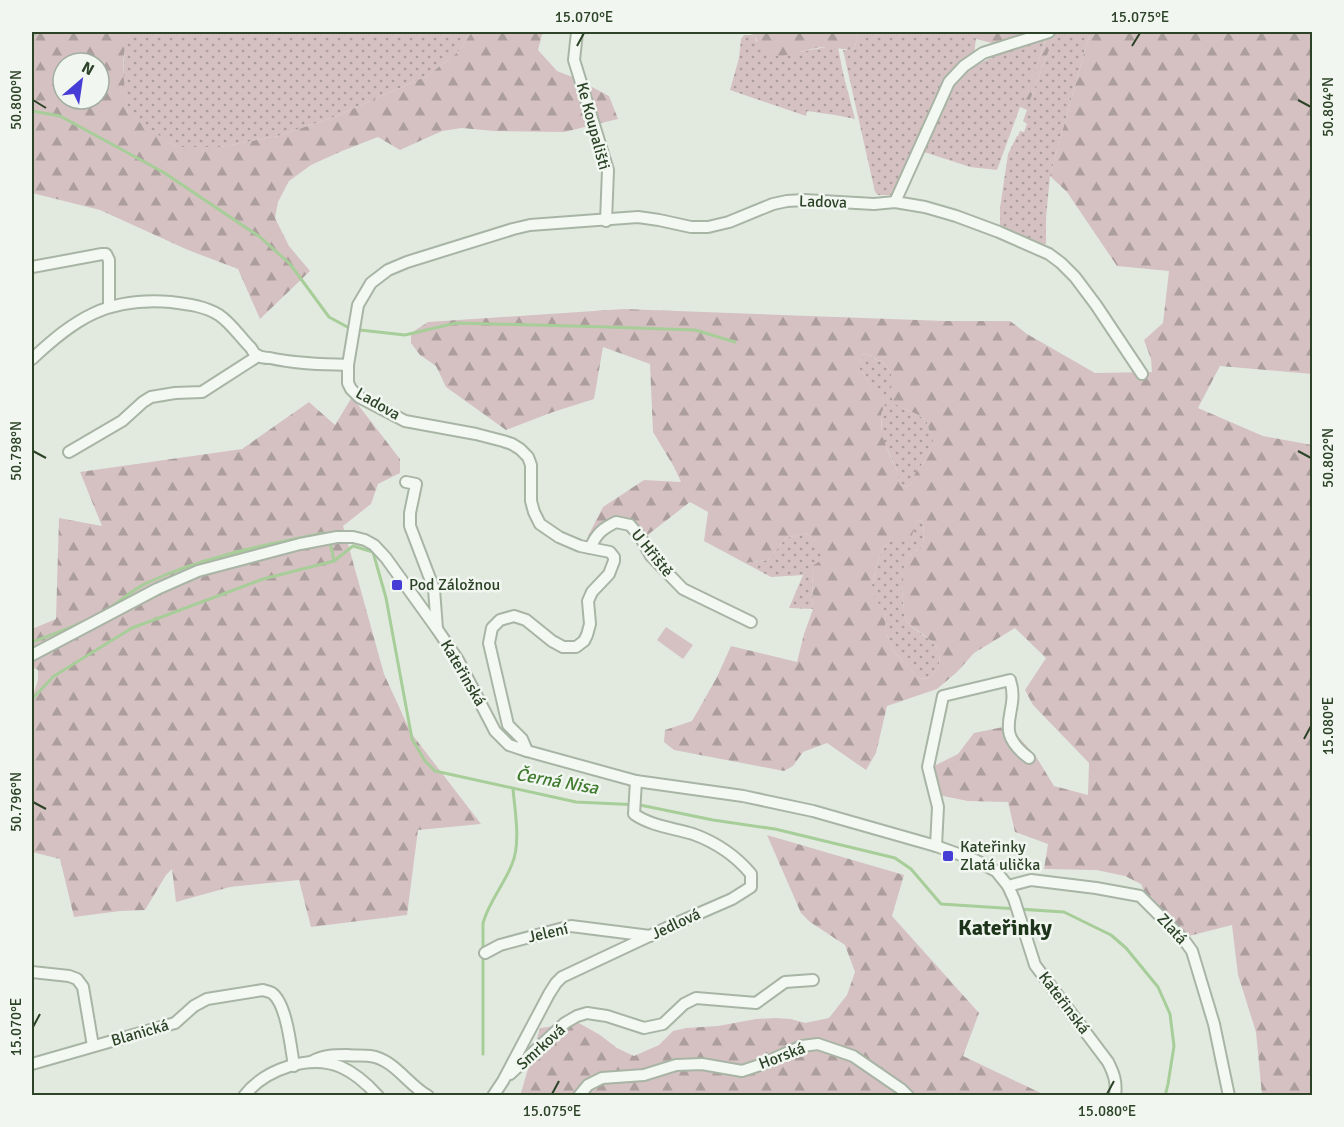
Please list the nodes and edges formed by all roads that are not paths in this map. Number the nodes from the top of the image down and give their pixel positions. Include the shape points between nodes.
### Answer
1 (577, 32) edge
2 (1048, 32) edge
3 (895, 202) junction
4 (606, 221) junction
5 (32, 267) edge
6 (109, 306) junction
7 (258, 356) junction
8 (32, 359) edge
9 (348, 365) junction
10 (1142, 374) dead end
11 (69, 452) dead end
12 (406, 482) dead end
13 (590, 548) junction
14 (752, 622) dead end
15 (438, 629) junction
16 (32, 655) edge
17 (527, 751) junction
18 (1029, 758) dead end
19 (636, 781) junction
20 (936, 846) junction
21 (1008, 886) junction
22 (650, 936) junction
23 (485, 953) dead end
24 (32, 972) edge
25 (813, 980) dead end
26 (93, 1046) junction
27 (32, 1064) edge
28 (307, 1064) junction
29 (294, 1066) junction
30 (503, 1081) junction
31 (243, 1095) edge
32 (378, 1095) edge
33 (428, 1095) edge
34 (493, 1095) edge
35 (579, 1095) edge
36 (908, 1095) edge
37 (1115, 1095) edge
38 (1229, 1095) edge

1 - 4 street, Ke Koupališti via 574,60 608,170
2 - 3 street via 983,52 949,82
3 - 4 street, Ladova via 787,201 708,227 639,218
3 - 10 street, Ladova via 956,216 1049,254 1096,305
4 - 9 street, Ladova via 513,229 388,270 371,283 358,305
5 - 6 street via 106,254
6 - 7 street via 152,301 205,308 222,317
6 - 8 street via 57,336
7 - 9 street
7 - 11 street via 202,392 151,397 122,421
9 - 13 street, Ladova via 348,383 359,397 405,421 476,434 520,449 531,465 531,501 540,524 559,537
12 - 15 street via 416,484 410,526 434,589
13 - 14 street, U Hřiště via 596,534 607,526 616,522 630,525 651,556 683,589
13 - 17 street, Ladova via 610,552 614,561 588,601 590,624 584,641 576,647 562,647 526,620 514,616 500,620 492,628 489,643 508,724
15 - 16 street, Kateřinská via 374,545 353,537 337,537 198,571
15 - 17 street, Kateřinská via 495,731 509,745
17 - 19 street, Kateřinská
18 - 20 street via 1010,736 1010,680 943,696 928,767 938,807
19 - 20 street, Kateřinská via 801,808
19 - 22 street, Jedlová via 634,814 712,843 751,874 752,887
20 - 21 street, Kateřinská via 996,871
21 - 37 street, Kateřinská via 1035,965 1108,1062 1114,1074
21 - 38 street, Zlatá via 1031,880 1140,897 1191,951 1214,1024
22 - 23 street, Jelení via 572,926 500,945
22 - 30 street, Jedlová via 562,977
24 - 26 street via 77,979 83,987
25 - 30 street, Smrková via 785,982 756,1003 696,998 663,1024 644,1028 607,1016 577,1016
26 - 27 street, Blanická
26 - 29 street, Blanická via 175,1023 207,999 263,990 271,992 278,1001 288,1029
28 - 29 street
28 - 32 street via 343,1068
28 - 33 street via 321,1056 376,1057
29 - 31 street via 261,1079
30 - 34 street, Jedlová
35 - 36 street, Horská via 602,1078 644,1075 676,1065 702,1064 742,1071 802,1046 818,1044 853,1056

